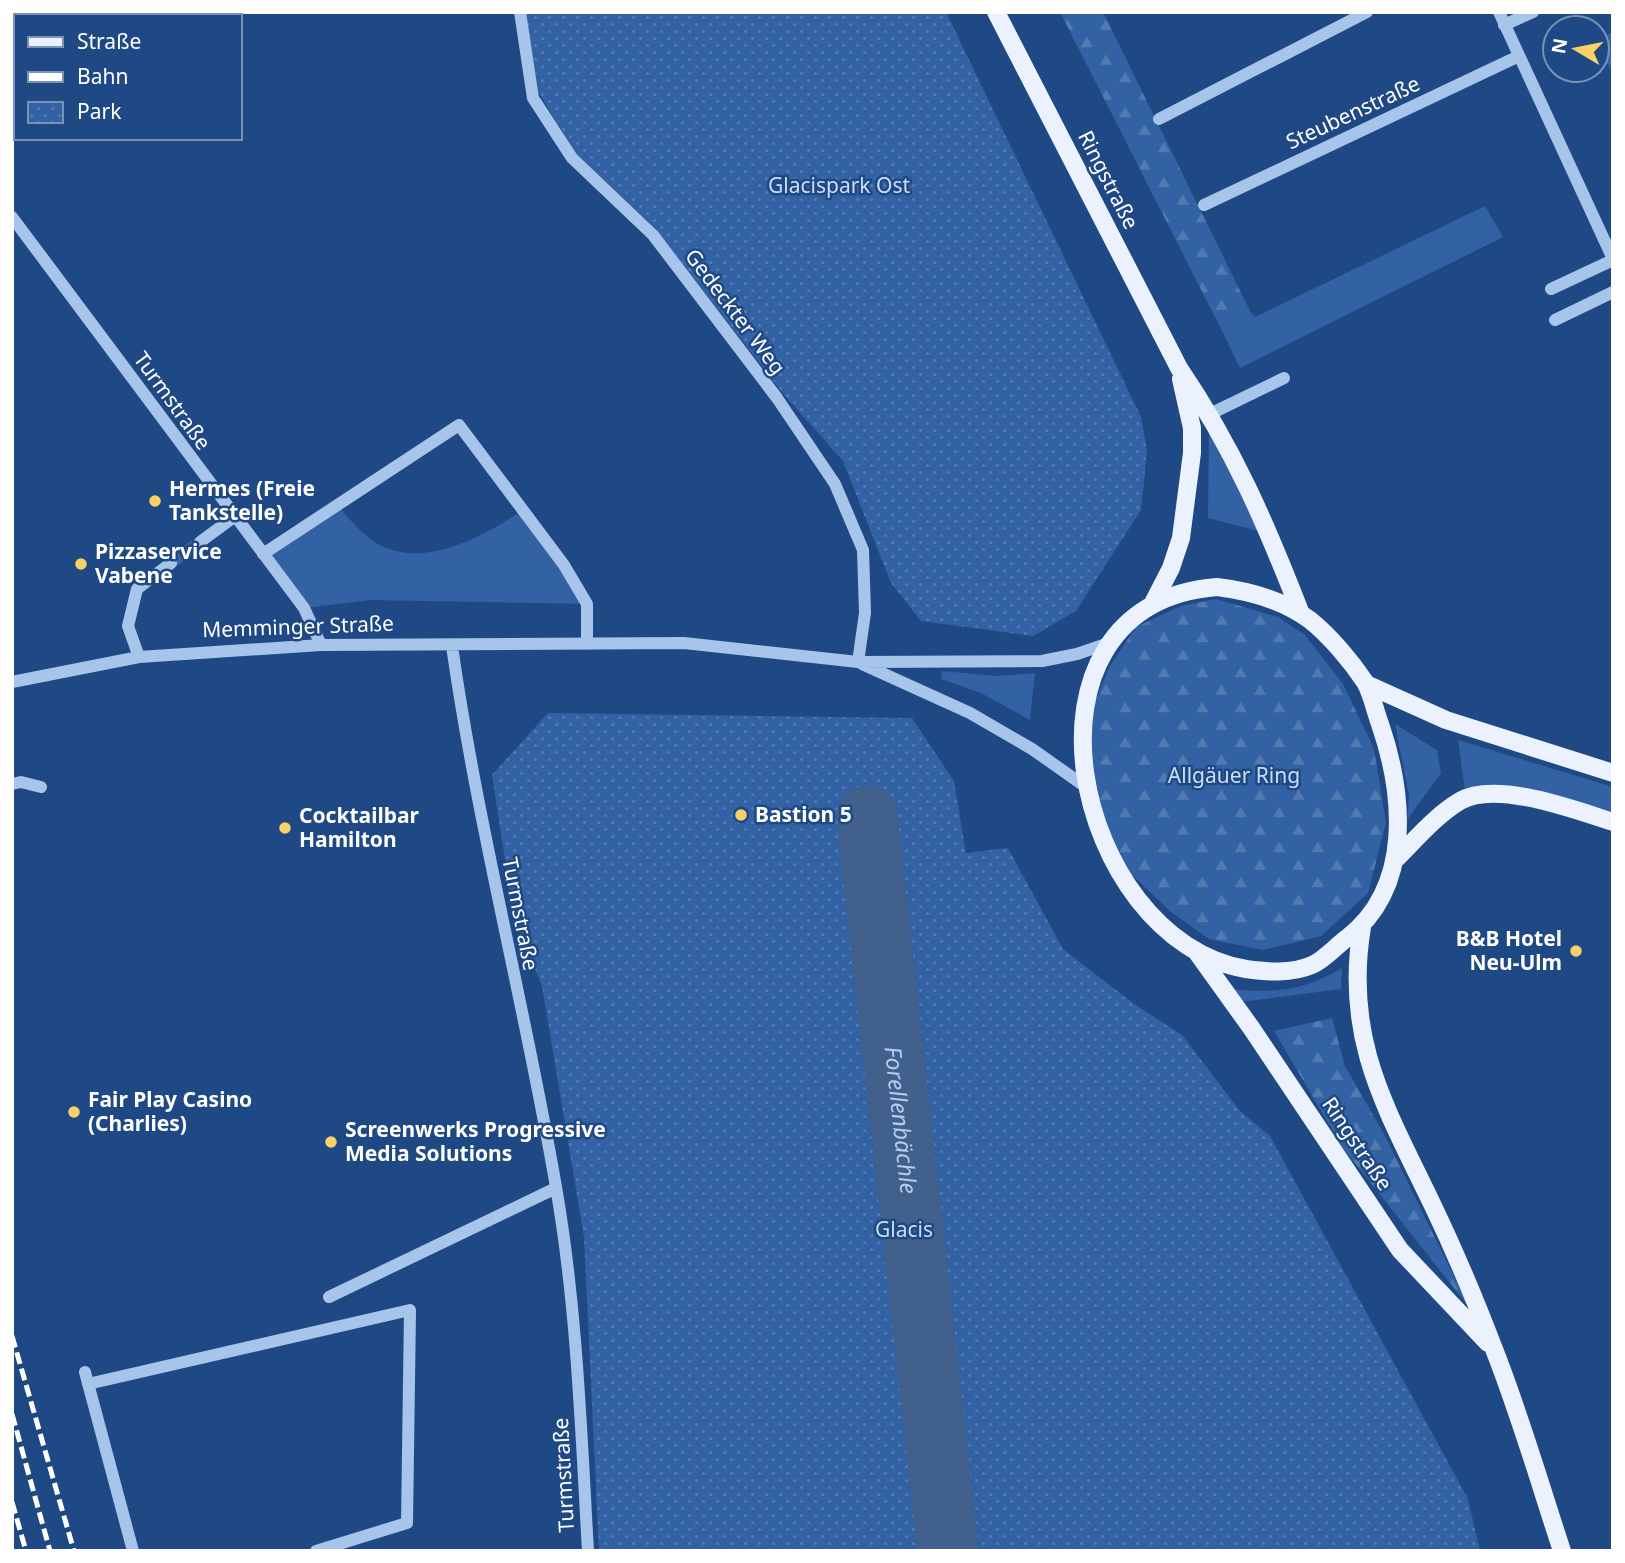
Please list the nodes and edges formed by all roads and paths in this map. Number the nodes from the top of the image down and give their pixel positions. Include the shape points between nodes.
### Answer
1 (520, 12) edge
2 (996, 12) edge
3 (1367, 12) edge
4 (1499, 12) edge
5 (1533, 12) edge
6 (1504, 25) junction
7 (1519, 56) junction
8 (1160, 119) dead end
9 (1204, 205) dead end
10 (12, 217) edge
11 (1613, 259) edge
12 (1551, 289) dead end
13 (1613, 292) edge
14 (1555, 320) dead end
15 (1179, 368) junction
16 (1284, 378) dead end
17 (1210, 414) junction
18 (234, 517) junction
19 (200, 542) tunnel mouth
20 (263, 554) junction
21 (171, 563) tunnel mouth
22 (1154, 601) junction
23 (1301, 614) junction
24 (1109, 643) junction
25 (587, 644) junction
26 (321, 645) junction
27 (452, 646) junction
28 (139, 657) junction
29 (858, 662) junction
30 (12, 682) edge
31 (1366, 684) junction
32 (1613, 773) edge
33 (12, 784) edge
34 (41, 787) dead end
35 (1086, 787) junction
36 (1613, 822) edge
37 (1396, 859) junction
38 (1362, 927) junction
39 (1196, 951) junction
40 (556, 1188) junction
41 (329, 1297) dead end
42 (1495, 1350) junction
43 (133, 1551) edge
44 (316, 1551) edge
45 (588, 1551) edge
46 (1562, 1551) edge

1 - 29 street, Gedeckter Weg via 533,98 572,158 653,235 777,398 835,484 863,550 865,613
2 - 15 main road, Ringstraße
3 - 8 street
4 - 6 street
5 - 6 street
6 - 7 street
7 - 9 street, Steubenstraße
7 - 11 street
10 - 18 street, Turmstraße
11 - 12 street
13 - 14 street
15 - 17 main road, Ringstraße
15 - 22 main road, Ringstraße via 1192,428 1192,453 1181,538
16 - 17 street
17 - 23 main road, Ringstraße via 1241,469
18 - 19 street
18 - 20 street, Turmstraße
20 - 25 street via 458,425 570,575 587,604
20 - 26 street, Turmstraße via 304,608
21 - 28 street via 137,589 128,626
22 - 23 main road via 1191,589 1217,587 1244,590
22 - 24 main road via 1126,622
23 - 31 main road via 1335,645
24 - 29 street, Memminger Straße via 1042,661
24 - 35 main road via 1090,686 1081,737
25 - 27 street, Memminger Straße
25 - 29 street, Memminger Straße via 684,643
26 - 27 street, Memminger Straße
26 - 28 street, Memminger Straße
27 - 40 street, Turmstraße via 492,876
28 - 30 street, Memminger Straße
29 - 35 street, Memminger Straße via 970,713
31 - 32 main road via 1446,720
31 - 37 main road via 1398,792
33 - 34 street
35 - 39 main road via 1107,848 1131,892
36 - 37 main road via 1541,799 1497,794 1462,799
37 - 38 main road via 1381,898
38 - 39 main road via 1312,965 1272,973 1232,966
38 - 42 main road, Ringstraße via 1355,967 1370,1069
39 - 42 main road, Ringstraße via 1401,1250
40 - 41 street
40 - 45 street, Turmstraße via 574,1332
42 - 46 main road, Ringstraße
43 - 44 street via 87,1378 410,1310 407,1522

